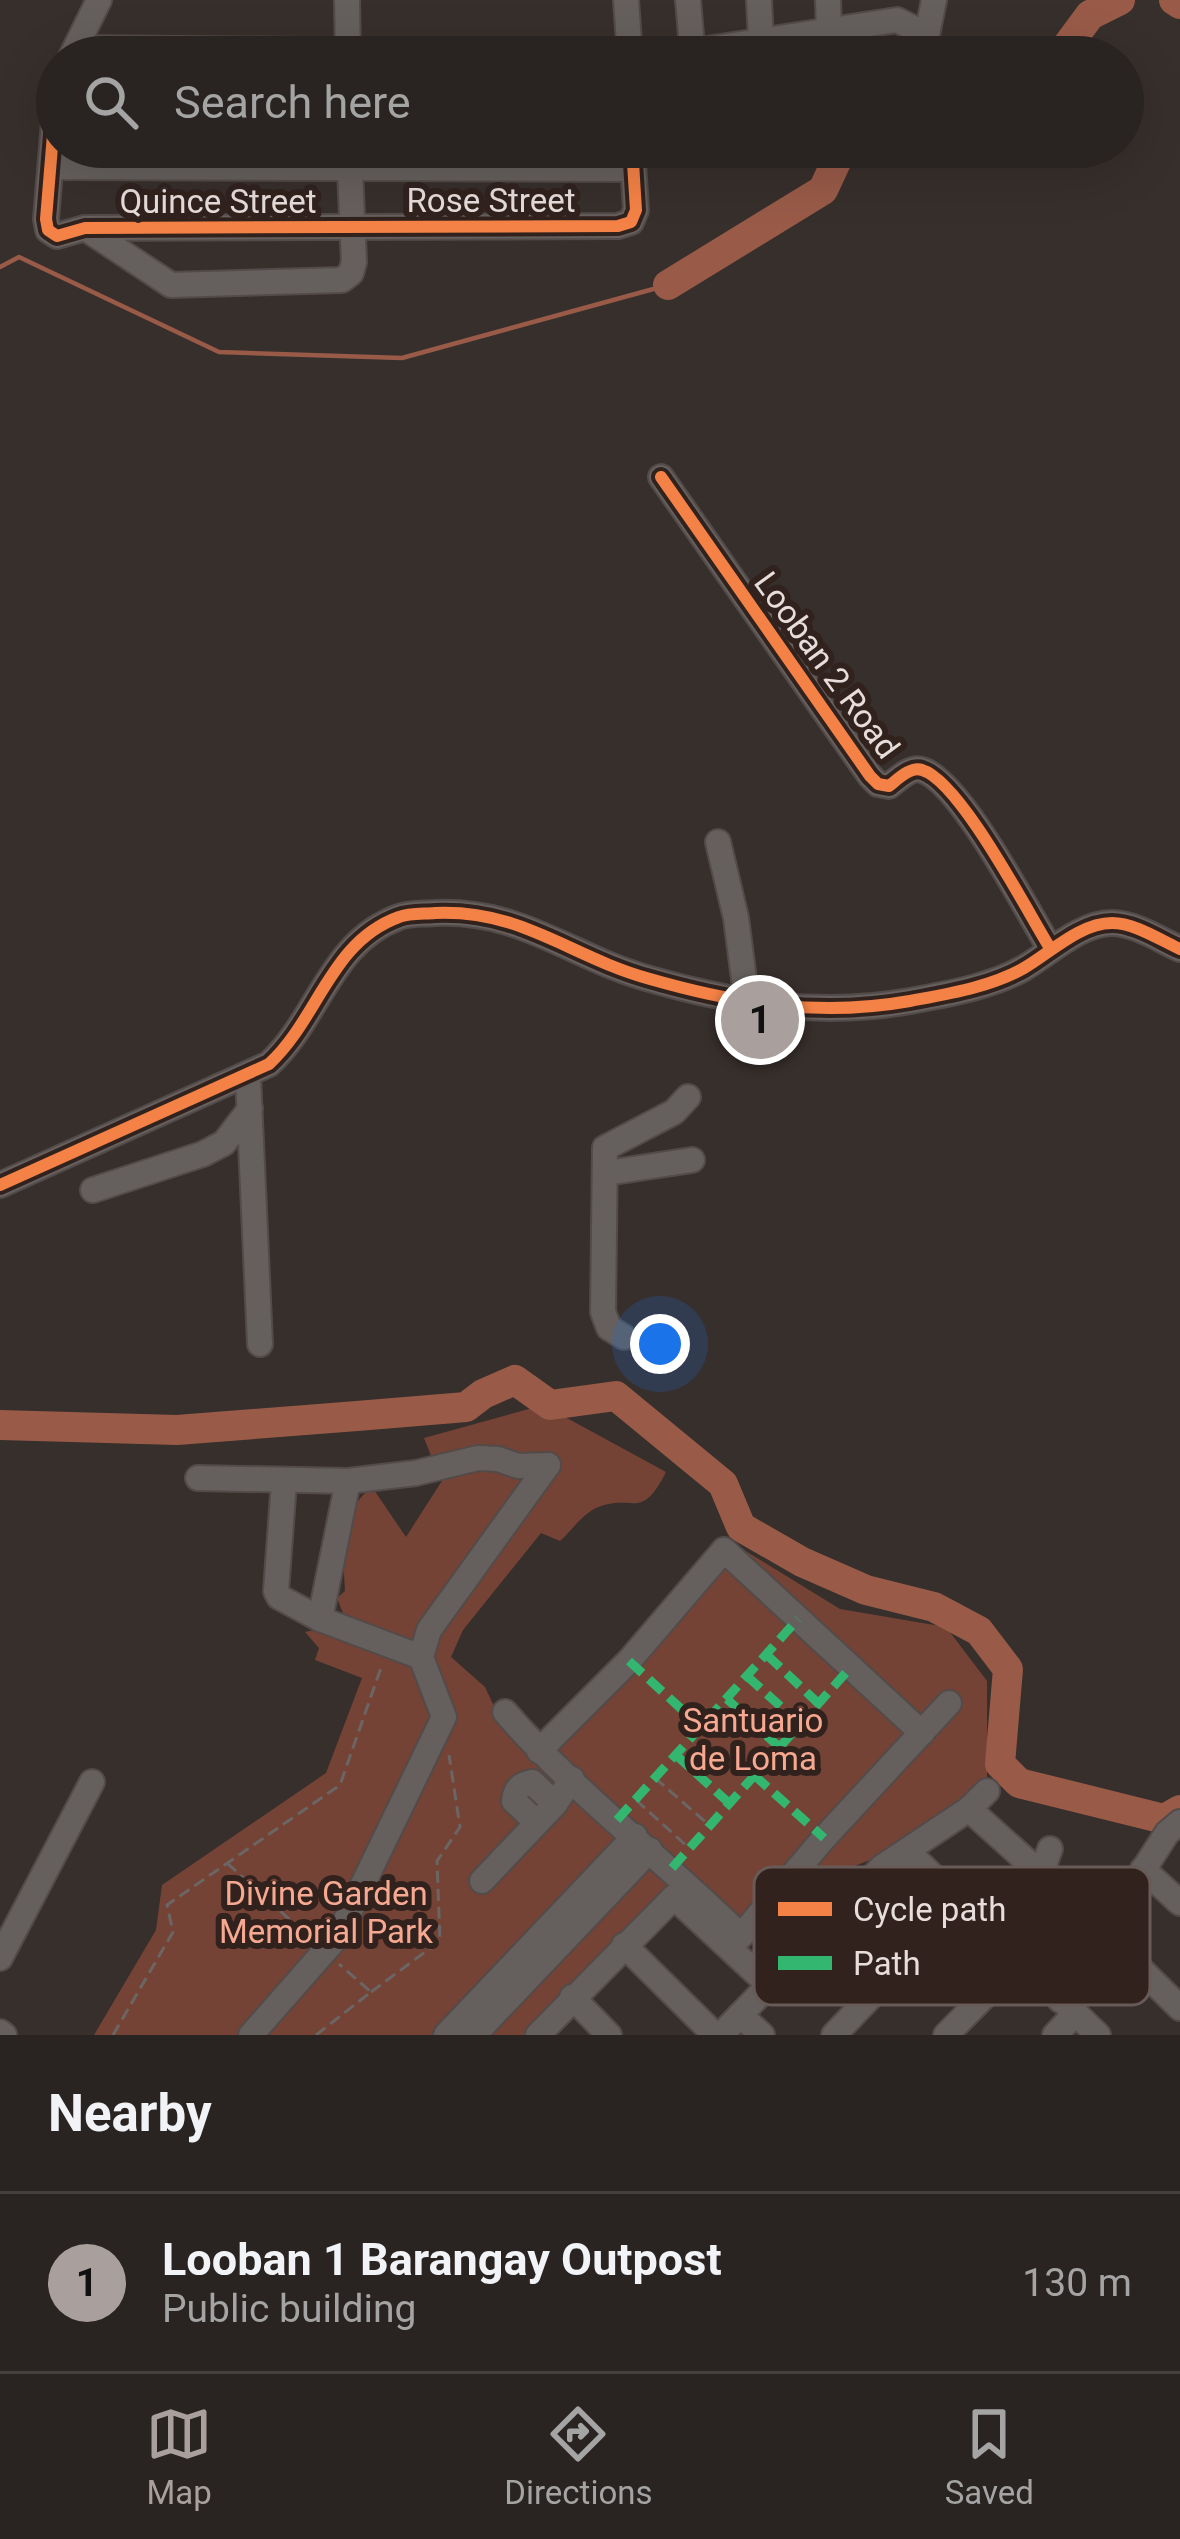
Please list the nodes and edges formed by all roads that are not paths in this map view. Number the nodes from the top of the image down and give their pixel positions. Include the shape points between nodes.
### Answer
1 (99, 0) edge
2 (346, 0) edge
3 (626, 0) edge
4 (688, 0) edge
5 (759, 0) edge
6 (828, 0) edge
7 (934, 0) edge
8 (896, 10) edge
9 (830, 30) junction
10 (81, 36) edge
11 (347, 36) edge
12 (629, 36) edge
13 (691, 36) edge
14 (761, 36) edge
15 (792, 36) edge
16 (52, 168) edge
17 (349, 168) edge
18 (632, 168) edge
19 (351, 227) junction
20 (86, 228) junction
21 (661, 477) dead end
22 (718, 842) dead end
23 (1050, 948) junction
24 (1180, 949) edge
25 (747, 1002) junction
26 (248, 1076) junction
27 (688, 1097) dead end
28 (250, 1109) junction
29 (692, 1160) dead end
30 (613, 1172) dead end
31 (0, 1185) edge
32 (93, 1190) dead end
33 (624, 1336) dead end
34 (260, 1344) dead end
35 (198, 1478) dead end
36 (348, 1481) junction
37 (284, 1482) junction
38 (320, 1619) junction
39 (421, 1657) junction
40 (949, 1703) dead end
41 (505, 1712) dead end
42 (922, 1733) junction
43 (539, 1751) junction
44 (572, 1779) junction
45 (92, 1782) dead end
46 (555, 1804) junction
47 (1180, 1822) edge
48 (537, 1823) junction
49 (642, 1843) junction
50 (908, 1852) junction
51 (803, 1867) edge
52 (882, 1867) edge
53 (923, 1867) edge
54 (1043, 1867) edge
55 (1144, 1867) edge
56 (1150, 1875) edge
57 (482, 1881) dead end
58 (1179, 1902) edge
59 (754, 1921) edge
60 (623, 1945) junction
61 (531, 1957) junction
62 (0, 1958) edge
63 (754, 1970) edge
64 (1150, 1978) edge
65 (572, 1997) junction
66 (754, 2001) edge
67 (863, 2005) edge
68 (976, 2005) edge
69 (1062, 2005) edge
70 (1066, 2005) edge
71 (1180, 2008) edge
72 (740, 2015) junction
73 (251, 2035) edge
74 (446, 2035) edge
75 (474, 2035) edge
76 (538, 2035) edge
77 (609, 2035) edge
78 (718, 2035) edge
79 (762, 2035) edge
80 (834, 2035) edge
81 (946, 2035) edge
82 (1055, 2035) edge
83 (1098, 2035) edge

1 - 10 street
2 - 11 street
3 - 12 street
4 - 13 street
5 - 14 street
6 - 9 street
7 - 8 street via 926,35
8 - 9 street
9 - 15 street
16 - 20 street via 48,230 57,236
17 - 19 street
18 - 19 street, Rose Street via 636,210 631,223 618,226
19 - 20 street, Quince Street
19 - 20 street via 351,273 342,280 171,285
21 - 23 street, Looban 2 Road via 870,776 889,786 920,769 946,788
22 - 25 street
23 - 24 street via 1109,922
23 - 25 street via 994,980 912,1001 851,1010
25 - 26 street via 644,978 472,911 401,915 355,941 286,1048
26 - 28 street
26 - 31 street
27 - 33 street via 605,1148 603,1312 609,1328
28 - 32 street via 224,1144
28 - 34 street
29 - 30 street
35 - 37 street
36 - 37 street
36 - 38 street
36 - 39 street via 478,1458 548,1465 429,1630
37 - 38 street via 276,1591
38 - 39 street
39 - 73 street via 443,1717 338,1936
40 - 42 street
41 - 43 street
42 - 43 street via 724,1550
42 - 51 street
43 - 44 street
44 - 46 street
44 - 49 street
45 - 62 street
46 - 48 street
46 - 48 street via 532,1782 515,1792 514,1801
47 - 55 street
48 - 57 street
49 - 59 street via 741,1936
49 - 61 street
50 - 52 street
50 - 53 street
50 - 54 street via 978,1800
56 - 58 street
60 - 63 street via 669,1898 680,1900
60 - 65 street
60 - 78 street
61 - 74 street
61 - 75 street
64 - 71 street
65 - 76 street
65 - 77 street
66 - 72 street
67 - 80 street
68 - 81 street
69 - 82 street
70 - 83 street
72 - 78 street
72 - 79 street

